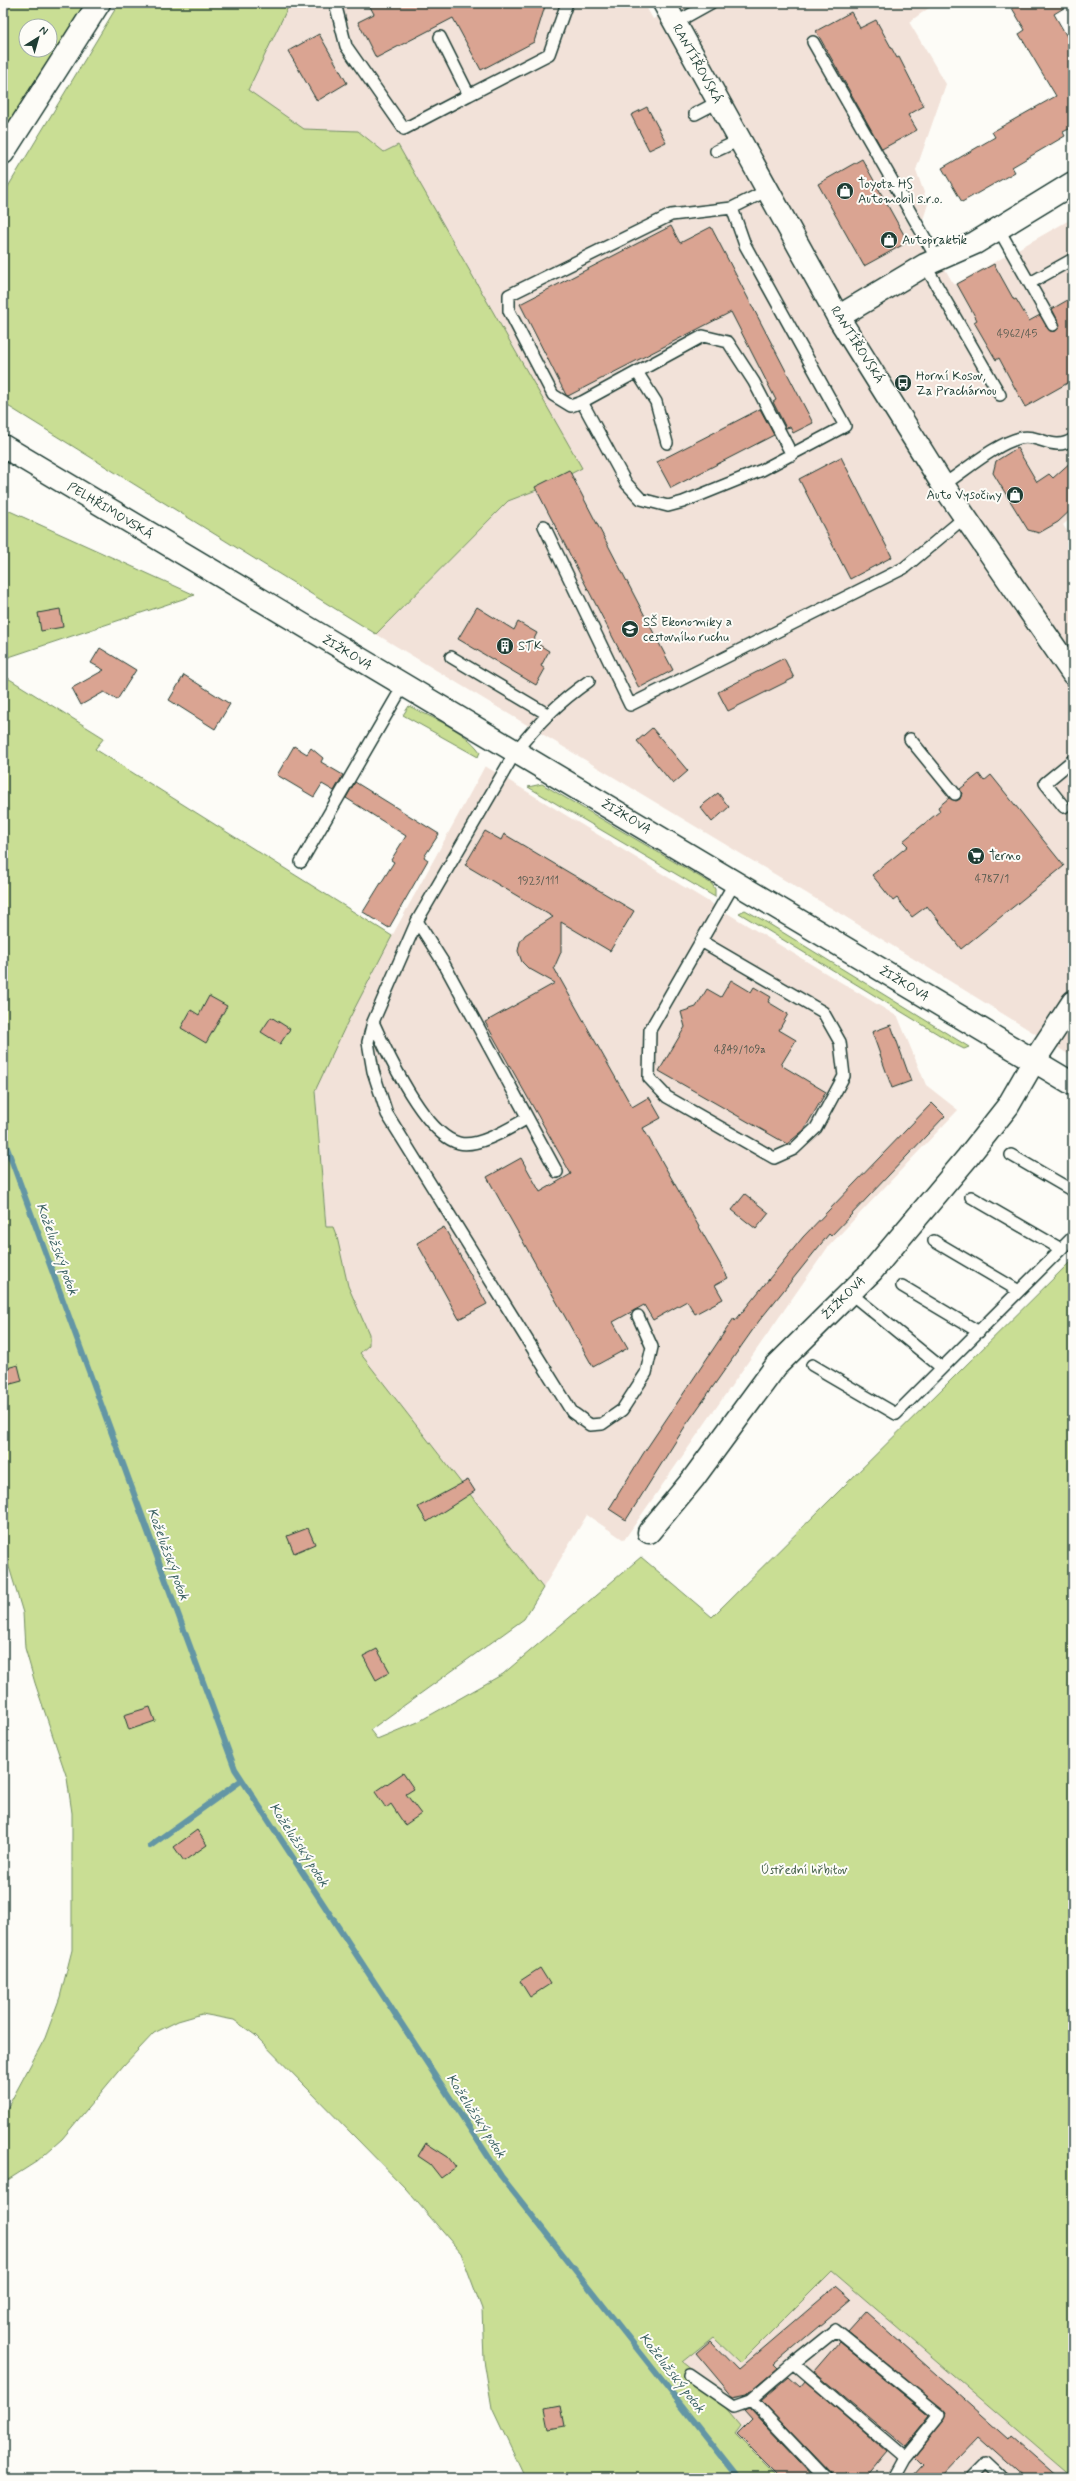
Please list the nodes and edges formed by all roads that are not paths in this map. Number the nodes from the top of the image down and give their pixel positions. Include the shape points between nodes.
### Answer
1 (99, 3) edge
2 (335, 3) edge
3 (567, 3) edge
4 (664, 3) edge
5 (711, 3) edge
6 (675, 23) junction
7 (440, 37) dead end
8 (813, 42) dead end
9 (469, 95) junction
10 (718, 102) junction
11 (694, 114) dead end
12 (740, 140) junction
13 (716, 151) dead end
14 (3, 153) edge
15 (1073, 183) edge
16 (768, 190) junction
17 (732, 208) junction
18 (998, 228) junction
19 (1073, 259) edge
20 (931, 262) junction
21 (1030, 283) junction
22 (838, 317) junction
23 (1053, 325) dead end
24 (637, 372) junction
25 (1000, 395) dead end
26 (582, 402) junction
27 (1073, 440) edge
28 (667, 442) dead end
29 (3, 446) edge
30 (792, 455) junction
31 (943, 485) junction
32 (965, 517) junction
33 (544, 526) dead end
34 (217, 576) joint
35 (451, 657) dead end
36 (1073, 674) edge
37 (589, 681) dead end
38 (403, 686) junction
39 (547, 714) junction
40 (910, 739) dead end
41 (516, 751) junction
42 (1073, 760) edge
43 (955, 794) dead end
44 (1064, 807) dead end
45 (301, 862) dead end
46 (735, 882) junction
47 (417, 921) junction
48 (700, 941) junction
49 (1073, 1002) edge
50 (373, 1022) junction
51 (1034, 1062) junction
52 (1073, 1084) edge
53 (526, 1119) junction
54 (1011, 1156) dead end
55 (557, 1172) dead end
56 (1073, 1191) edge
57 (971, 1197) dead end
58 (1073, 1238) edge
59 (934, 1241) dead end
60 (1061, 1249) junction
61 (902, 1286) dead end
62 (1019, 1292) junction
63 (850, 1293) junction
64 (638, 1316) dead end
65 (979, 1332) junction
66 (812, 1365) dead end
67 (942, 1368) junction
68 (649, 1532) dead end
69 (794, 2363) junction
70 (688, 2375) dead end
71 (751, 2400) junction
72 (905, 2458) junction
73 (825, 2478) edge
74 (894, 2478) edge
75 (972, 2478) edge
76 (1003, 2478) edge

1 - 14 street
2 - 9 lane via 346,46 404,129
3 - 9 lane via 549,54
4 - 6 street, RANTÍŘOVSKÁ
5 - 6 lane
6 - 10 street, RANTÍŘOVSKÁ
7 - 9 lane
8 - 20 lane
10 - 11 lane
10 - 12 street, RANTÍŘOVSKÁ
12 - 13 lane
12 - 16 street, RANTÍŘOVSKÁ
15 - 18 street
16 - 17 lane
16 - 22 street, RANTÍŘOVSKÁ
17 - 26 lane via 671,215 509,296 509,311 553,395 571,406
17 - 30 lane via 745,245 845,426
18 - 20 street via 975,243
18 - 21 lane
19 - 21 lane
20 - 22 street
20 - 25 lane
21 - 23 lane
22 - 31 street, RANTÍŘOVSKÁ
24 - 26 lane
24 - 28 lane via 656,402
24 - 30 lane via 703,336 728,342 754,382
26 - 30 lane via 626,483 641,499 654,504 668,506 683,502
27 - 31 lane via 1061,445 1020,438 1005,444
29 - 34 street, PELHŘIMOVSKÁ
31 - 32 street, RANTÍŘOVSKÁ
32 - 33 lane via 904,568 630,705
32 - 36 street, RANTÍŘOVSKÁ
34 - 38 street, ŽIŽKOVA
35 - 39 lane
37 - 39 lane via 561,700
38 - 41 street, ŽIŽKOVA
38 - 45 lane
39 - 41 lane
40 - 43 lane
41 - 46 street, ŽIŽKOVA
41 - 47 lane
42 - 44 lane via 1045,783
46 - 48 lane
46 - 51 street, ŽIŽKOVA
47 - 50 lane
47 - 53 lane via 443,962
48 - 48 lane via 650,1030 649,1078 667,1097 774,1158 794,1149 816,1128 844,1076 840,1042 823,1012
49 - 51 street
50 - 53 lane via 386,1051 428,1122 443,1136 460,1144 481,1141
50 - 64 lane via 368,1042 372,1071 387,1114 572,1412 590,1425 602,1424 622,1410 646,1373 652,1347
51 - 52 street, ŽIŽKOVA
51 - 63 street, ŽIŽKOVA via 1008,1106 990,1129 872,1271
53 - 55 lane
54 - 56 lane
57 - 60 lane
58 - 60 lane
59 - 62 lane
60 - 62 lane
61 - 65 lane
62 - 65 lane
63 - 67 lane
63 - 68 street, ŽIŽKOVA via 776,1366 693,1479
65 - 67 lane
66 - 67 lane via 896,1414
69 - 71 lane
69 - 72 lane
69 - 72 lane via 835,2330 940,2415
70 - 71 lane via 734,2406
71 - 73 lane
72 - 74 lane
75 - 76 lane via 986,2463

